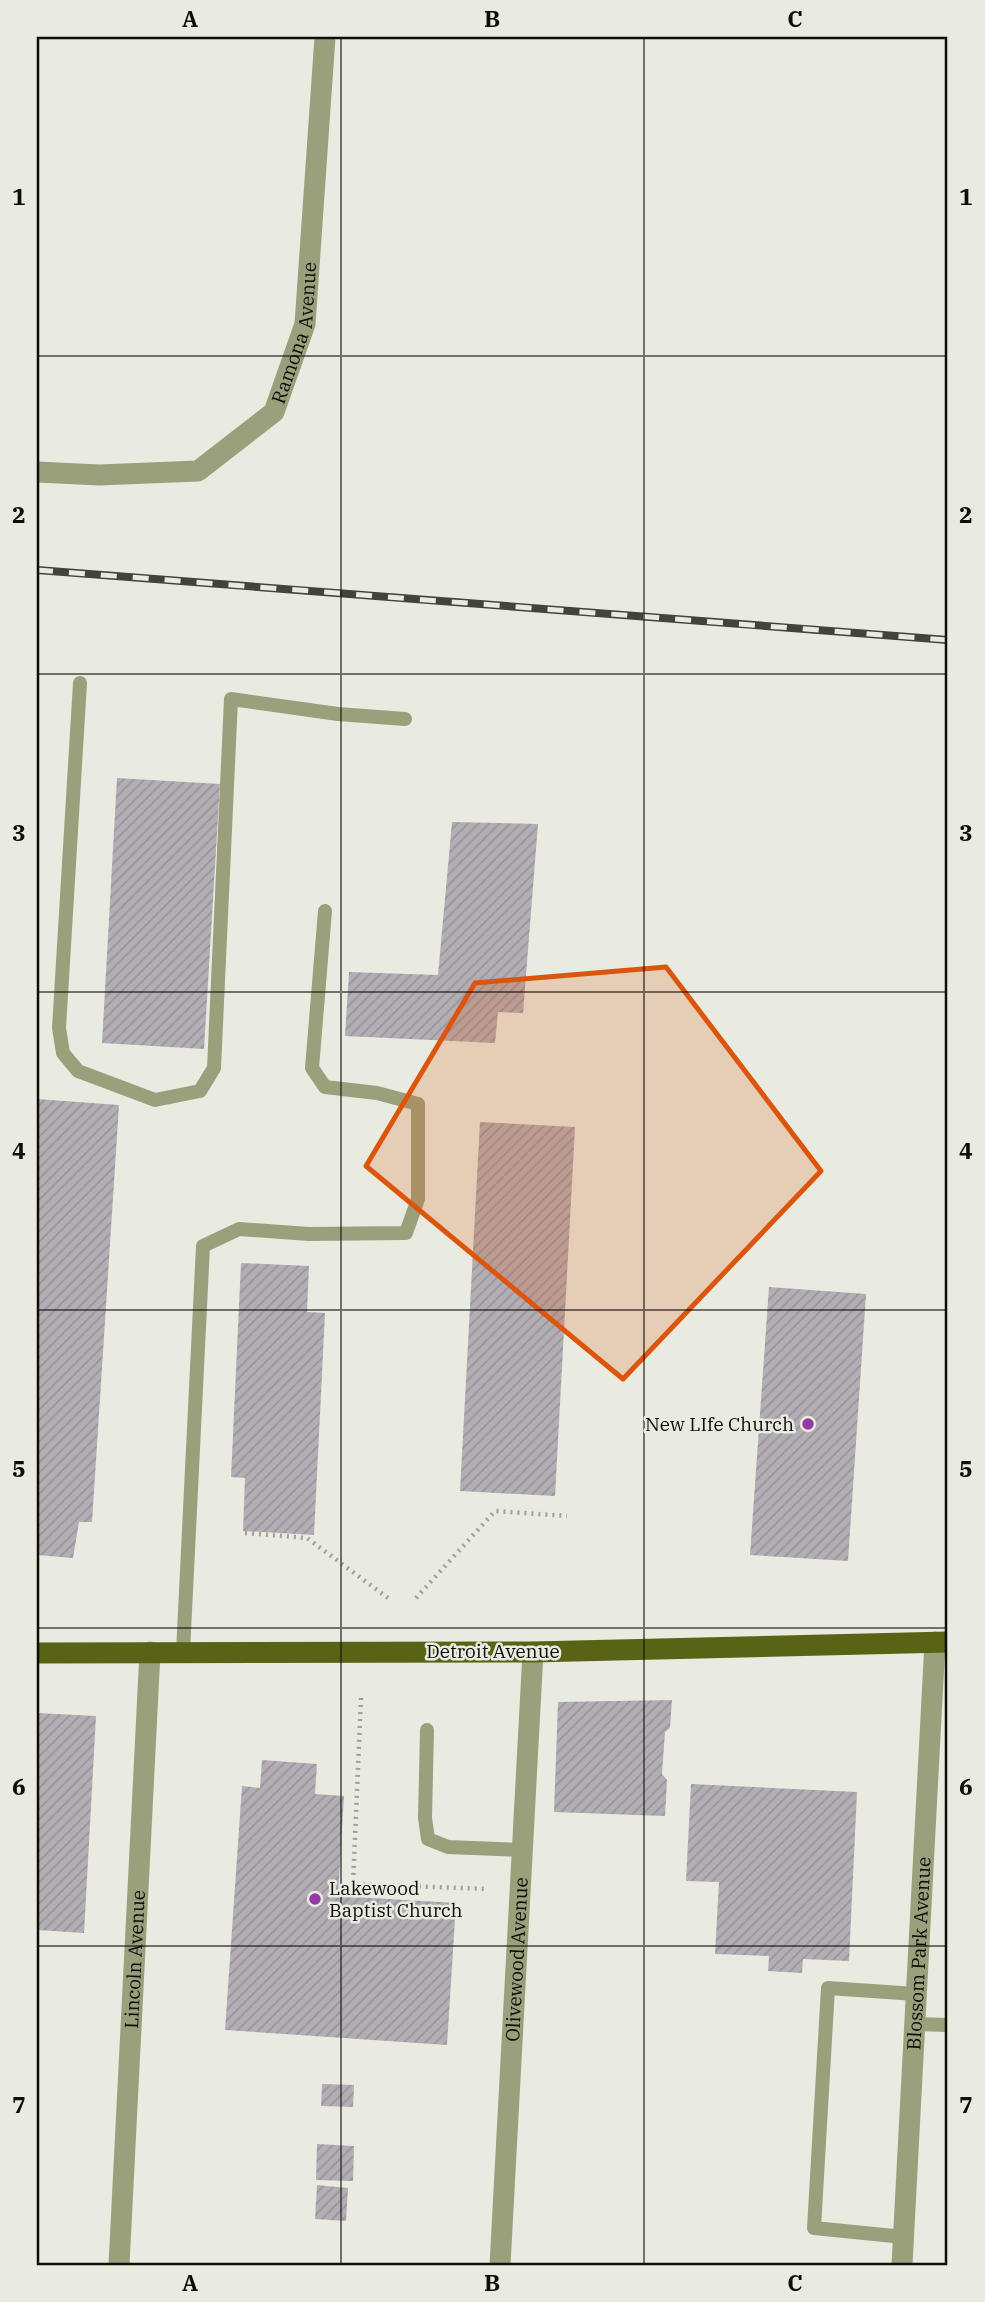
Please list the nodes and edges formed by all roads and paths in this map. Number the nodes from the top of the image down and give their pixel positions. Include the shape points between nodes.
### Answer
1 (325, 37) edge
2 (37, 472) edge
3 (80, 683) dead end
4 (405, 719) dead end
5 (325, 911) dead end
6 (568, 1516) dead end
7 (245, 1533) dead end
8 (388, 1598) dead end
9 (416, 1598) dead end
10 (942, 1642) edge
11 (533, 1651) junction
12 (150, 1652) junction
13 (183, 1652) junction
14 (37, 1653) edge
15 (361, 1698) dead end
16 (427, 1730) dead end
17 (523, 1850) junction
18 (488, 1889) dead end
19 (916, 1994) junction
20 (915, 2024) junction
21 (948, 2025) edge
22 (904, 2237) junction
23 (118, 2265) edge
24 (500, 2265) edge
25 (902, 2265) edge

1 - 2 street, Ramona Avenue via 305,324 274,412 198,471
3 - 4 lane via 59,1028 63,1053 78,1071 155,1100 200,1091 214,1068 231,699
5 - 13 lane via 312,1068 325,1087 418,1104 418,1199 406,1233 239,1229 203,1246
6 - 9 path via 495,1511
7 - 8 path via 307,1538
10 - 11 main road, Detroit Avenue
10 - 19 street, Blossom Park Avenue
11 - 13 main road, Detroit Avenue
11 - 17 street, Olivewood Avenue
12 - 13 main road, Detroit Avenue
12 - 14 main road, Detroit Avenue
12 - 23 street, Lincoln Avenue
15 - 18 path via 352,1884
16 - 17 lane via 428,1839 448,1847
17 - 24 street, Olivewood Avenue
19 - 20 street, Blossom Park Avenue
19 - 22 lane via 828,1988 814,2228
20 - 21 lane
20 - 22 street, Blossom Park Avenue
22 - 25 street, Blossom Park Avenue

